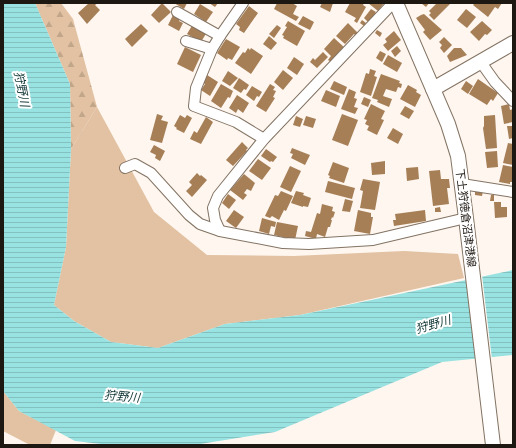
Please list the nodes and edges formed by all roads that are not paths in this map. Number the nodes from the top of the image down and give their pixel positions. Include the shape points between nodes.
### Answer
1 (243, 3) edge
2 (394, 3) edge
3 (176, 12) dead end
4 (220, 36) junction
5 (186, 41) dead end
6 (513, 43) edge
7 (212, 50) junction
8 (480, 62) junction
9 (433, 89) junction
10 (513, 101) edge
11 (264, 140) junction
12 (125, 168) dead end
13 (462, 184) junction
14 (513, 192) edge
15 (467, 222) junction
16 (220, 230) junction
17 (492, 445) edge

1 - 4 street
2 - 9 main road, 下土狩徳倉沼津港線
2 - 11 street
3 - 4 street
4 - 7 street
5 - 7 street
6 - 8 main road
7 - 11 street via 196,88 194,106 236,122
8 - 9 main road
8 - 10 street
9 - 13 main road, 下土狩徳倉沼津港線 via 455,144
11 - 16 street via 218,196 213,208
12 - 16 street via 135,164 151,173 189,215 200,224
13 - 14 street
13 - 15 main road, 下土狩徳倉沼津港線
15 - 16 street via 373,240 309,244 283,244
15 - 17 main road, 下土狩徳倉沼津港線

